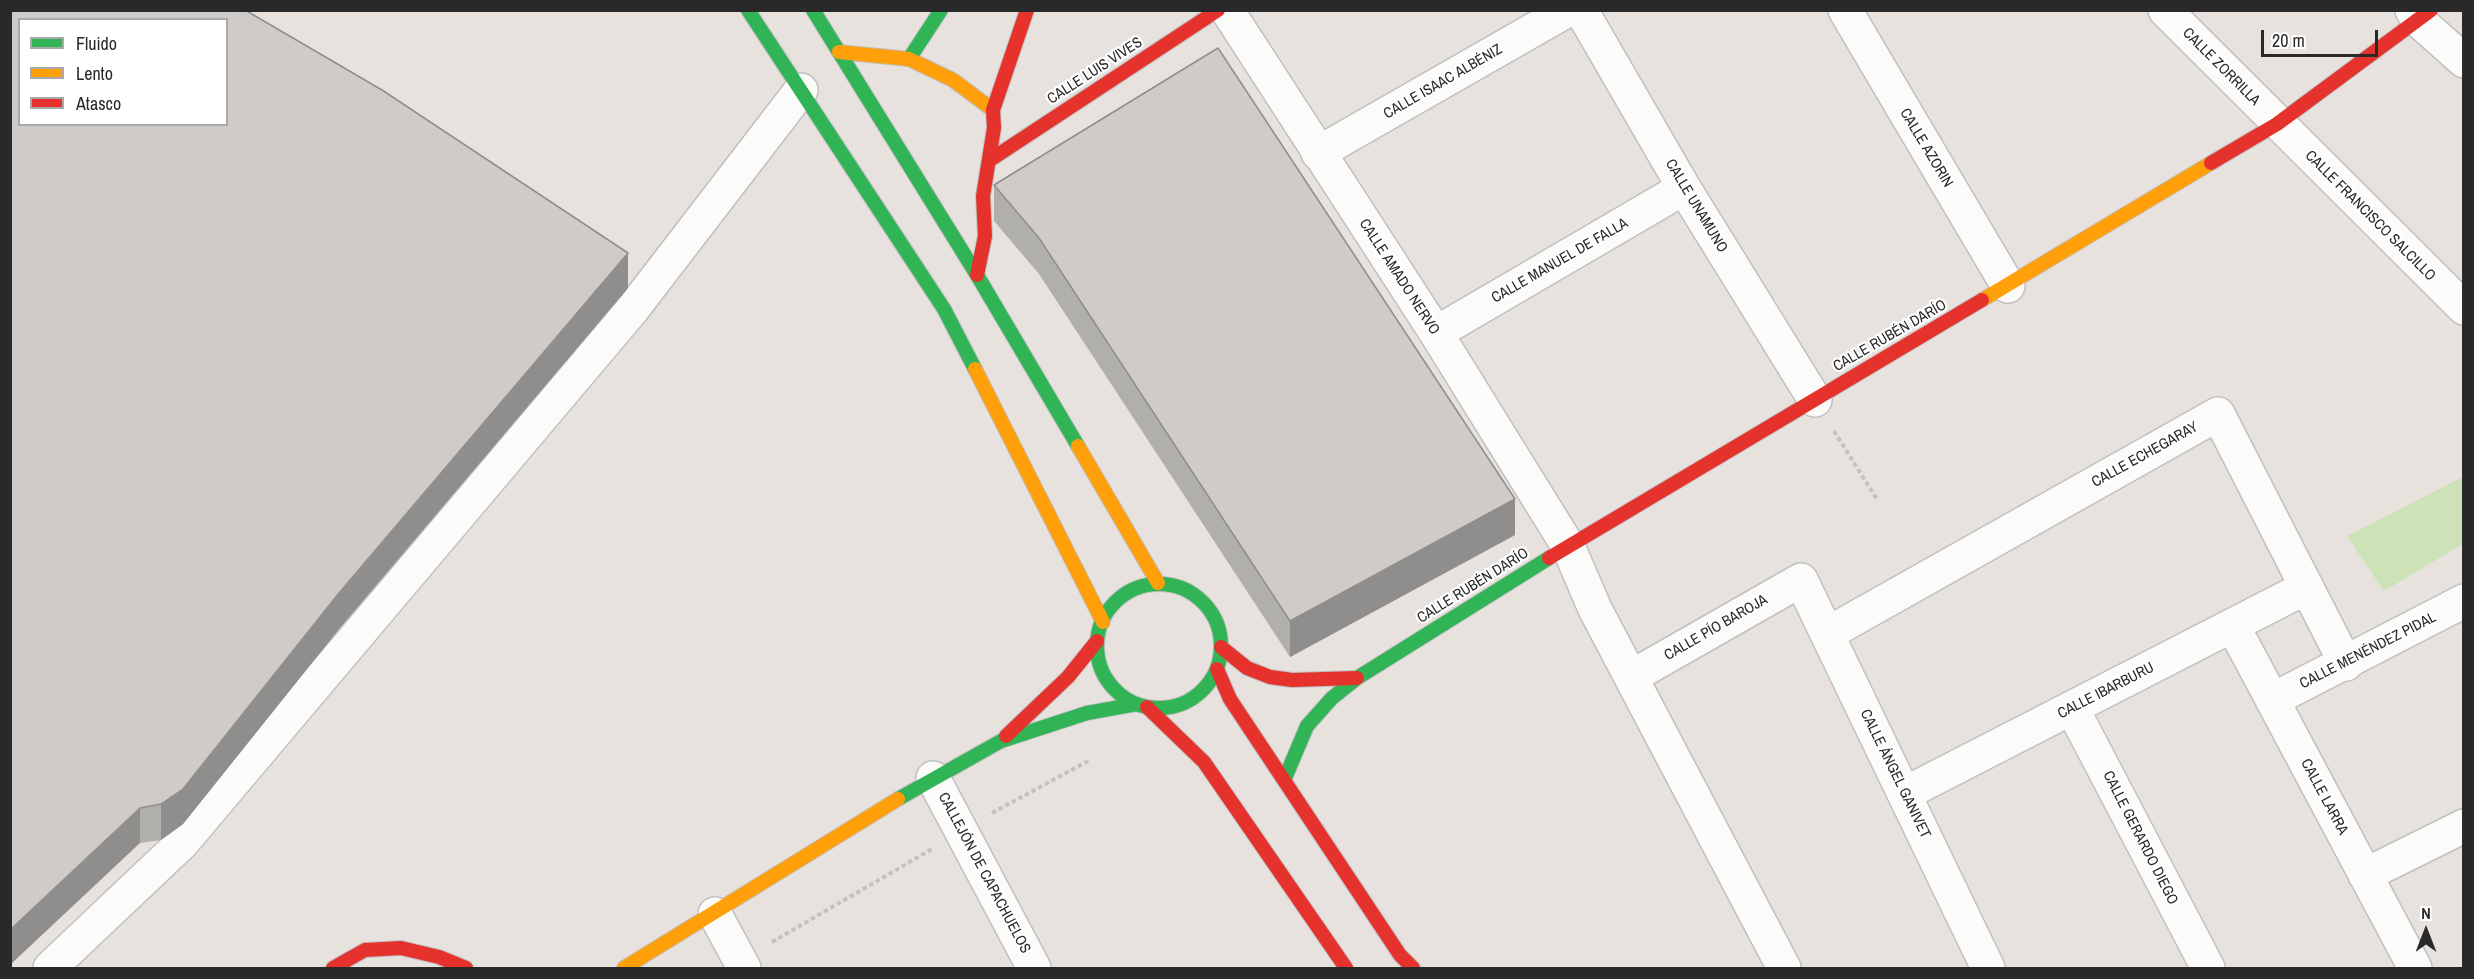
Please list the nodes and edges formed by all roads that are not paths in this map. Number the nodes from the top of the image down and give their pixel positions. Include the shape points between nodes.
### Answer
1 (748, 10) edge
2 (813, 10) edge
3 (941, 10) edge
4 (1027, 10) edge
5 (1218, 10) edge
6 (1227, 10) edge
7 (1568, 10) edge
8 (1581, 10) edge
9 (1845, 10) edge
10 (2165, 10) edge
11 (2420, 14) edge
12 (839, 52) junction
13 (909, 59) junction
14 (2463, 61) edge
15 (801, 90) junction
16 (993, 110) junction
17 (2277, 123) junction
18 (1318, 153) junction
19 (990, 160) junction
20 (1684, 188) junction
21 (977, 275) junction
22 (2008, 286) junction
23 (2463, 308) edge
24 (1436, 333) junction
25 (1815, 400) junction
26 (1568, 546) junction
27 (1801, 580) joint
28 (1158, 583) junction
29 (2307, 587) junction
30 (2463, 601) edge
31 (1103, 622) junction
32 (2233, 626) junction
33 (1827, 634) junction
34 (1097, 641) junction
35 (1221, 647) junction
36 (2346, 664) junction
37 (1216, 669) junction
38 (1631, 676) junction
39 (1357, 678) junction
40 (2272, 700) junction
41 (1142, 705) junction
42 (2072, 708) junction
43 (1001, 741) junction
44 (933, 777) junction
45 (1285, 778) junction
46 (1904, 794) junction
47 (2463, 826) edge
48 (2365, 875) junction
49 (715, 914) junction
50 (742, 964) edge
51 (50, 969) edge
52 (333, 969) edge
53 (466, 969) edge
54 (624, 969) edge
55 (1034, 969) edge
56 (1346, 969) edge
57 (1413, 969) edge
58 (1784, 969) edge
59 (1988, 969) edge
60 (2208, 969) edge
61 (2415, 969) edge

1 - 15 street
2 - 12 street
3 - 13 street
4 - 16 street
5 - 19 street, CALLE LUIS VIVES
6 - 18 street, CALLE AMADO NERVO
7 - 18 street, CALLE ISAAC ALBÉNIZ
8 - 20 street, CALLE UNAMUNO
9 - 22 street, CALLE AZORIN
10 - 17 street, CALLE ZORRILLA
11 - 14 street
11 - 17 street, CALLE RUBÉN DARÍO
12 - 13 street
12 - 21 street
13 - 16 street via 953,80
15 - 31 street via 944,309
15 - 51 street via 632,310 182,843
16 - 19 street
17 - 22 street, CALLE RUBÉN DARÍO
17 - 23 street, CALLE FRANCISCO SALCILLO
18 - 24 street, CALLE AMADO NERVO
19 - 21 street via 982,196 985,236
20 - 24 street, CALLE MANUEL DE FALLA
20 - 25 street, CALLE UNAMUNO
21 - 28 street
22 - 25 street, CALLE RUBÉN DARÍO
24 - 26 street, CALLE AMADO NERVO
25 - 26 street, CALLE RUBÉN DARÍO
26 - 38 street, CALLE AMADO NERVO via 1595,609
26 - 39 street, CALLE RUBÉN DARÍO
27 - 33 street, CALLE ÁNGEL GANIVET
27 - 38 street, CALLE PÍO BAROJA
28 - 31 street via 1121,596
28 - 35 street via 1176,585 1200,598 1216,621
29 - 32 street, CALLE IBARBURU
29 - 33 street, CALLE ECHEGARAY via 2218,414
29 - 36 street, CALLE ECHEGARAY
30 - 36 street, CALLE MENÉNDEZ PIDAL
31 - 34 street
32 - 40 street, CALLE LARRA
32 - 42 street, CALLE IBARBURU
33 - 46 street, CALLE ÁNGEL GANIVET
34 - 41 street via 1098,661 1107,679 1120,694
34 - 43 street via 1068,677
35 - 37 street
35 - 39 street via 1247,668 1270,676 1292,680
36 - 40 street, CALLE MENÉNDEZ PIDAL
37 - 41 street via 1205,687 1188,700 1168,707
37 - 45 street via 1230,699
38 - 58 street, CALLE AMADO NERVO
39 - 45 street, CALLE RUBÉN DARÍO via 1307,726
40 - 48 street, CALLE LARRA
41 - 43 street via 1087,713
41 - 56 street via 1204,762
42 - 46 street, CALLE IBARBURU
42 - 60 street, CALLE GERARDO DIEGO
43 - 44 street
44 - 49 street
44 - 55 street, CALLEJÓN DE CAPACHUELOS
45 - 57 street via 1400,955
46 - 59 street, CALLE ÁNGEL GANIVET
47 - 48 street
48 - 61 street, CALLE LARRA
49 - 50 street
49 - 54 street
52 - 53 street via 365,950 401,948 440,957

